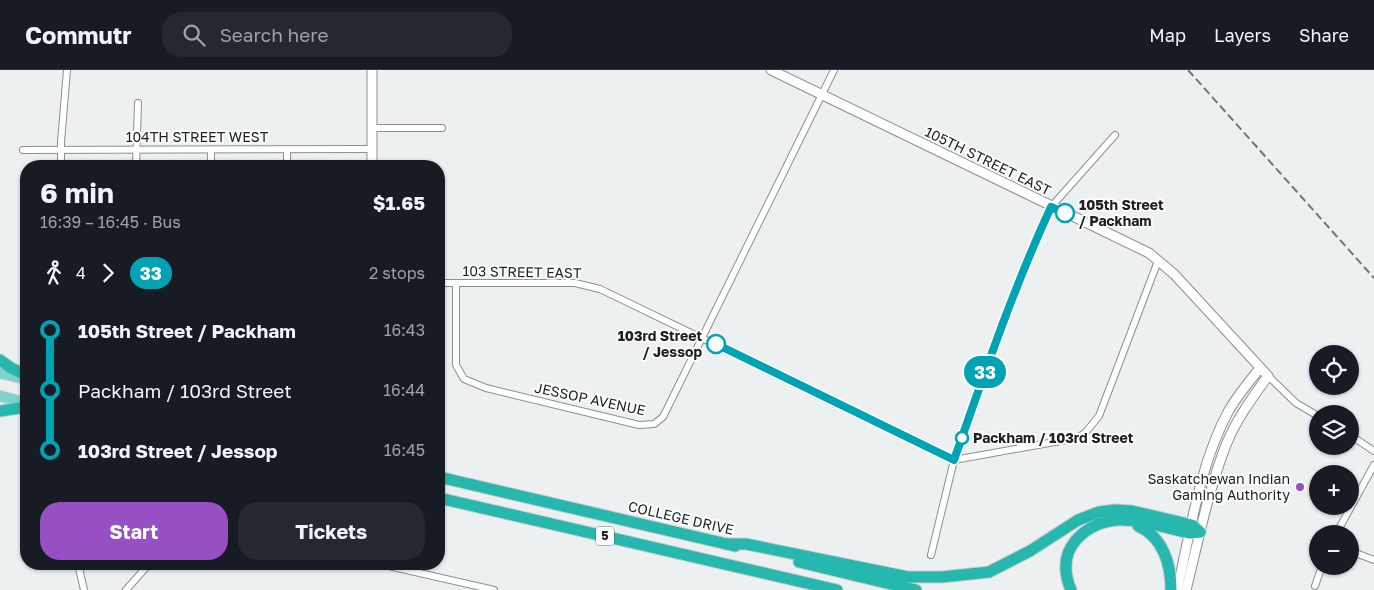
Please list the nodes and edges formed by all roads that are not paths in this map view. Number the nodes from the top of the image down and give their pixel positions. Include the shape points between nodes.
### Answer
1 (67, 70) edge
2 (372, 70) edge
3 (771, 70) edge
4 (834, 70) edge
5 (822, 95) junction
6 (138, 103) dead end
7 (372, 128) junction
8 (442, 128) dead end
9 (1114, 135) dead end
10 (61, 149) junction
11 (136, 149) junction
12 (372, 149) junction
13 (22, 150) dead end
14 (211, 150) junction
15 (287, 150) junction
16 (61, 160) edge
17 (136, 160) edge
18 (211, 160) edge
19 (287, 160) edge
20 (372, 160) edge
21 (1051, 207) junction
22 (1158, 261) junction
23 (445, 283) edge
24 (456, 283) junction
25 (702, 338) junction
26 (0, 360) edge
27 (1260, 368) junction
28 (0, 372) edge
29 (20, 372) edge
30 (1268, 376) junction
31 (20, 377) edge
32 (0, 396) edge
33 (20, 401) edge
34 (20, 409) edge
35 (0, 411) edge
36 (1309, 411) edge
37 (1359, 442) edge
38 (1374, 451) edge
39 (954, 460) junction
40 (1374, 465) edge
41 (445, 478) edge
42 (445, 499) edge
43 (1128, 520) junction
44 (1341, 525) edge
45 (1194, 530) junction
46 (727, 544) junction
47 (1359, 554) edge
48 (931, 555) dead end
49 (1374, 560) edge
50 (79, 570) edge
51 (144, 570) edge
52 (406, 570) edge
53 (772, 575) junction
54 (1318, 575) edge
55 (1314, 586) dead end
56 (84, 590) edge
57 (126, 590) edge
58 (494, 590) edge
59 (817, 590) edge
60 (837, 590) edge
61 (916, 590) edge
62 (1071, 590) edge
63 (1171, 590) edge
64 (1177, 590) edge
65 (1186, 590) edge

1 - 10 street
2 - 7 street
3 - 5 street, 105TH STREET EAST
4 - 5 street, JESSOP AVENUE
5 - 21 street, 105TH STREET EAST
5 - 25 street, JESSOP AVENUE
6 - 11 street
7 - 8 street
7 - 12 street
9 - 21 street
10 - 11 street, 104TH STREET WEST
10 - 13 street, 104TH STREET WEST
10 - 16 street
11 - 14 street, 104TH STREET WEST
11 - 17 street
12 - 15 street, 104TH STREET WEST
12 - 20 street
14 - 15 street, 104TH STREET WEST
14 - 18 street
15 - 19 street
21 - 22 street, 105TH STREET EAST via 1149,253
21 - 39 street via 1010,304
22 - 27 street, 105TH STREET EAST via 1194,295
22 - 39 street via 1099,416 1085,433 1077,438
23 - 24 street, 103 STREET EAST
24 - 25 street, 103 STREET EAST via 575,283 600,289
24 - 25 street, JESSOP AVENUE via 456,365 464,380 639,425 654,424 663,417
25 - 39 street, 103 STREET EAST
26 - 29 highway
27 - 30 street, 105TH STREET EAST
27 - 45 street via 1242,390 1218,433 1208,461
28 - 31 main road
30 - 36 street via 1296,403
30 - 45 street via 1242,414 1226,446
32 - 33 main road
34 - 35 highway
37 - 38 street
39 - 48 street
40 - 44 street
41 - 46 highway, COLLEGE DRIVE / 5
42 - 53 highway, 5
43 - 45 highway
43 - 62 highway via 1104,520 1086,529 1071,545 1065,575
43 - 63 highway via 1148,530 1161,546 1168,562
45 - 46 highway via 1132,511 1099,512 1078,520 1030,551 989,572 942,577 908,577 746,544
45 - 64 street
45 - 65 street
46 - 61 highway, COLLEGE DRIVE / 5
47 - 49 street
50 - 56 street
51 - 57 street
52 - 58 street
53 - 59 highway
53 - 60 highway, 5
54 - 55 street

